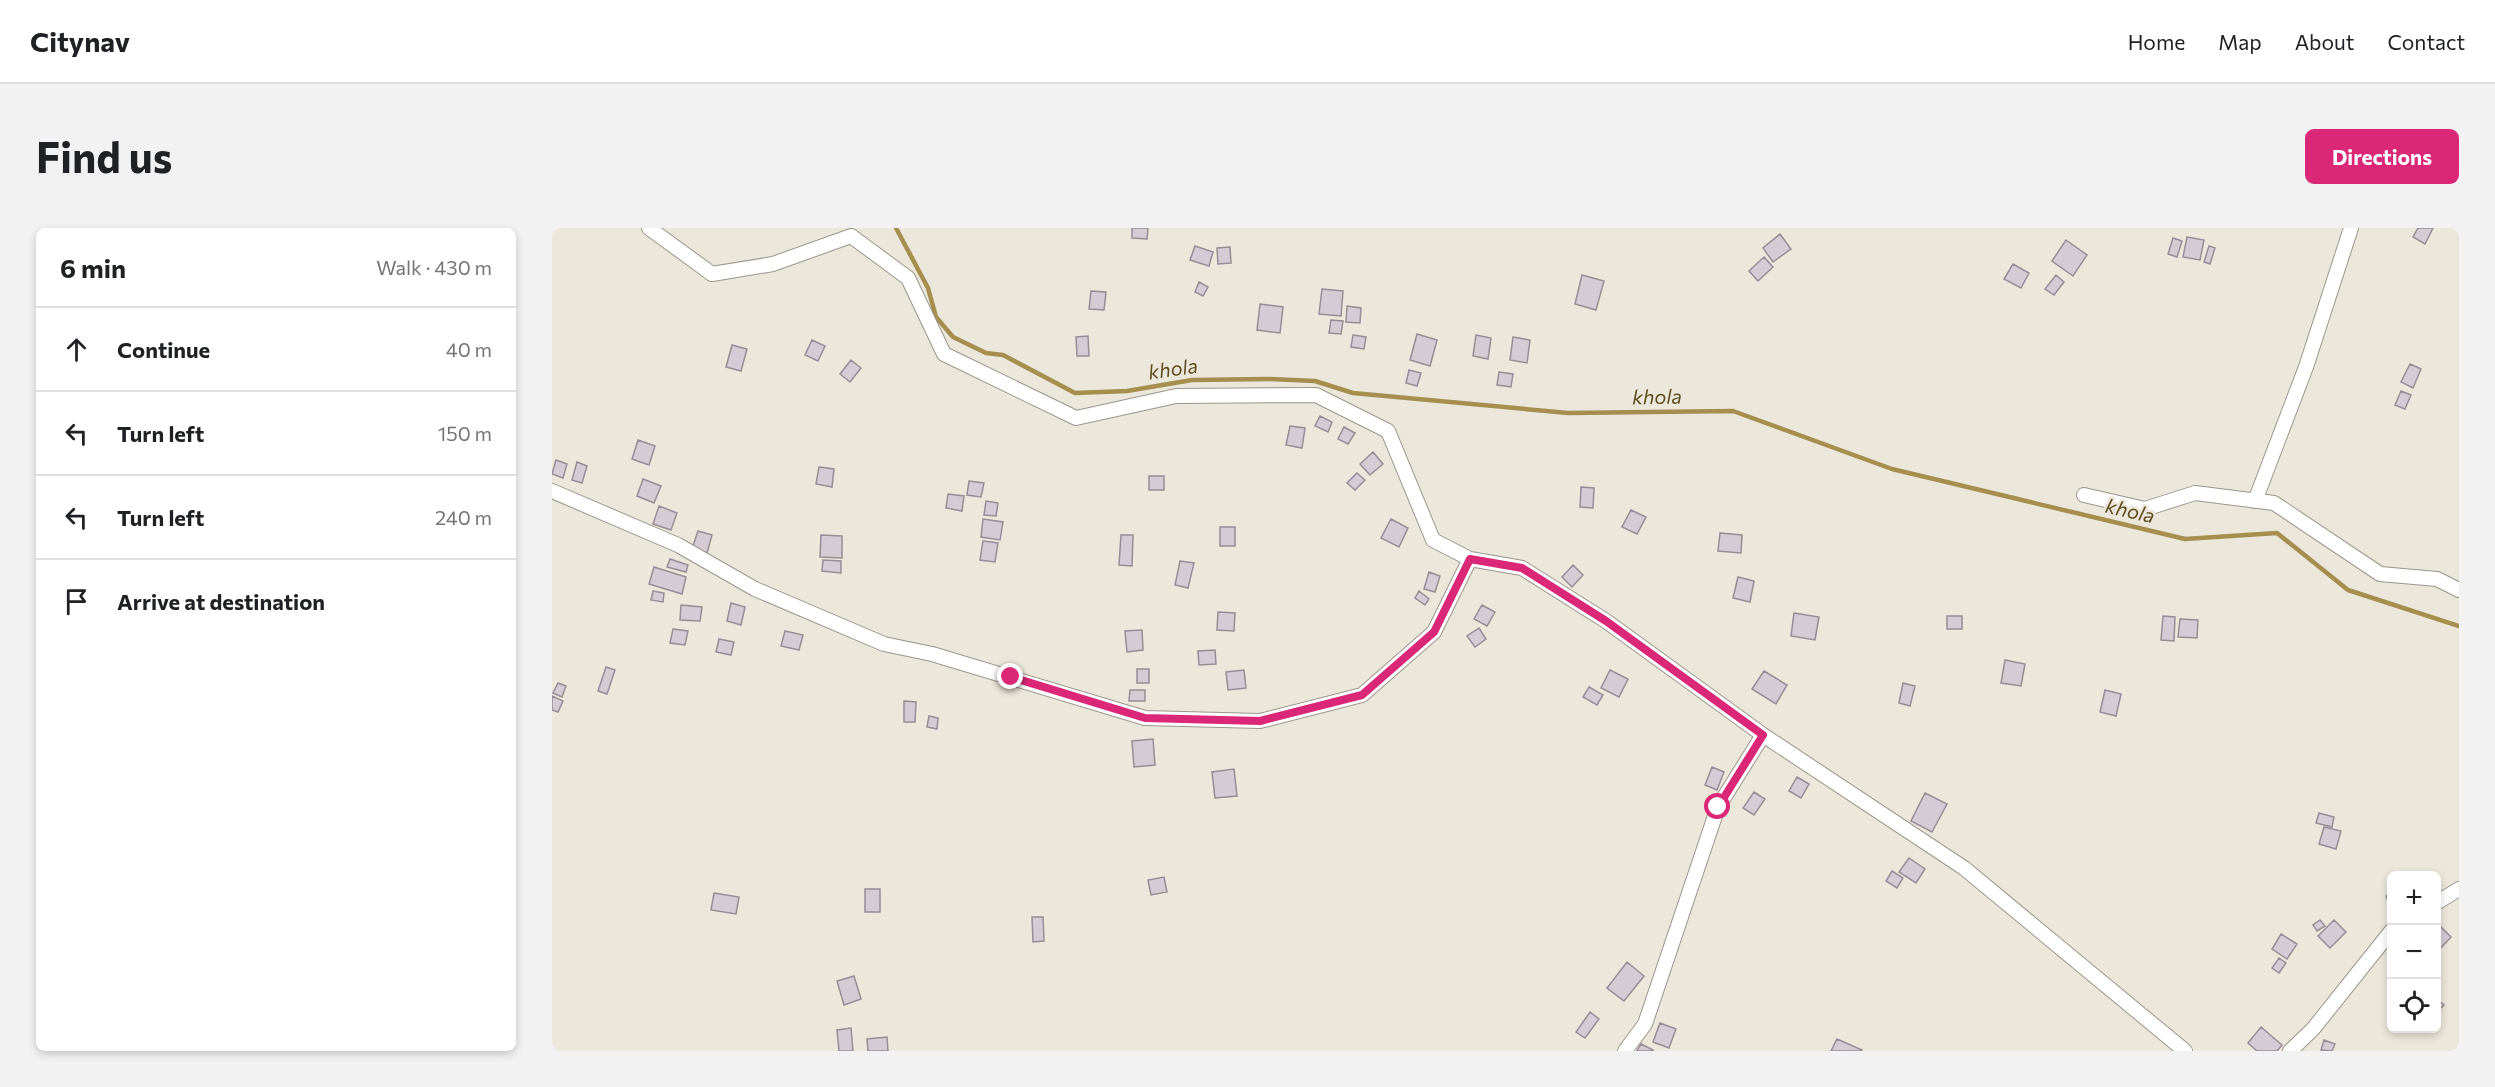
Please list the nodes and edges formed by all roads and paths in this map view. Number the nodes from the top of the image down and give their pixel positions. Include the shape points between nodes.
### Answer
1 (649, 228) edge
2 (2351, 228) edge
3 (552, 490) edge
4 (2084, 495) dead end
5 (2256, 501) junction
6 (1470, 559) junction
7 (2459, 590) edge
8 (1763, 735) junction
9 (2459, 889) edge
10 (2441, 900) edge
11 (2387, 935) edge
12 (1624, 1051) edge
13 (2185, 1051) edge
14 (2289, 1051) edge

1 - 6 street via 712,273 773,264 851,236 908,278 944,354 1076,418 1176,396 1316,395 1388,431 1433,540
2 - 5 street via 2306,367
3 - 6 street via 678,545 755,589 884,644 932,654 1145,718 1260,721 1362,695 1434,632
4 - 5 street via 2145,509 2195,493
5 - 7 street via 2274,503 2380,574 2437,579
6 - 8 street via 1522,568 1606,621
8 - 12 street via 1718,807 1645,1024
8 - 13 street via 1964,868
9 - 10 street
11 - 14 street via 2313,1029

